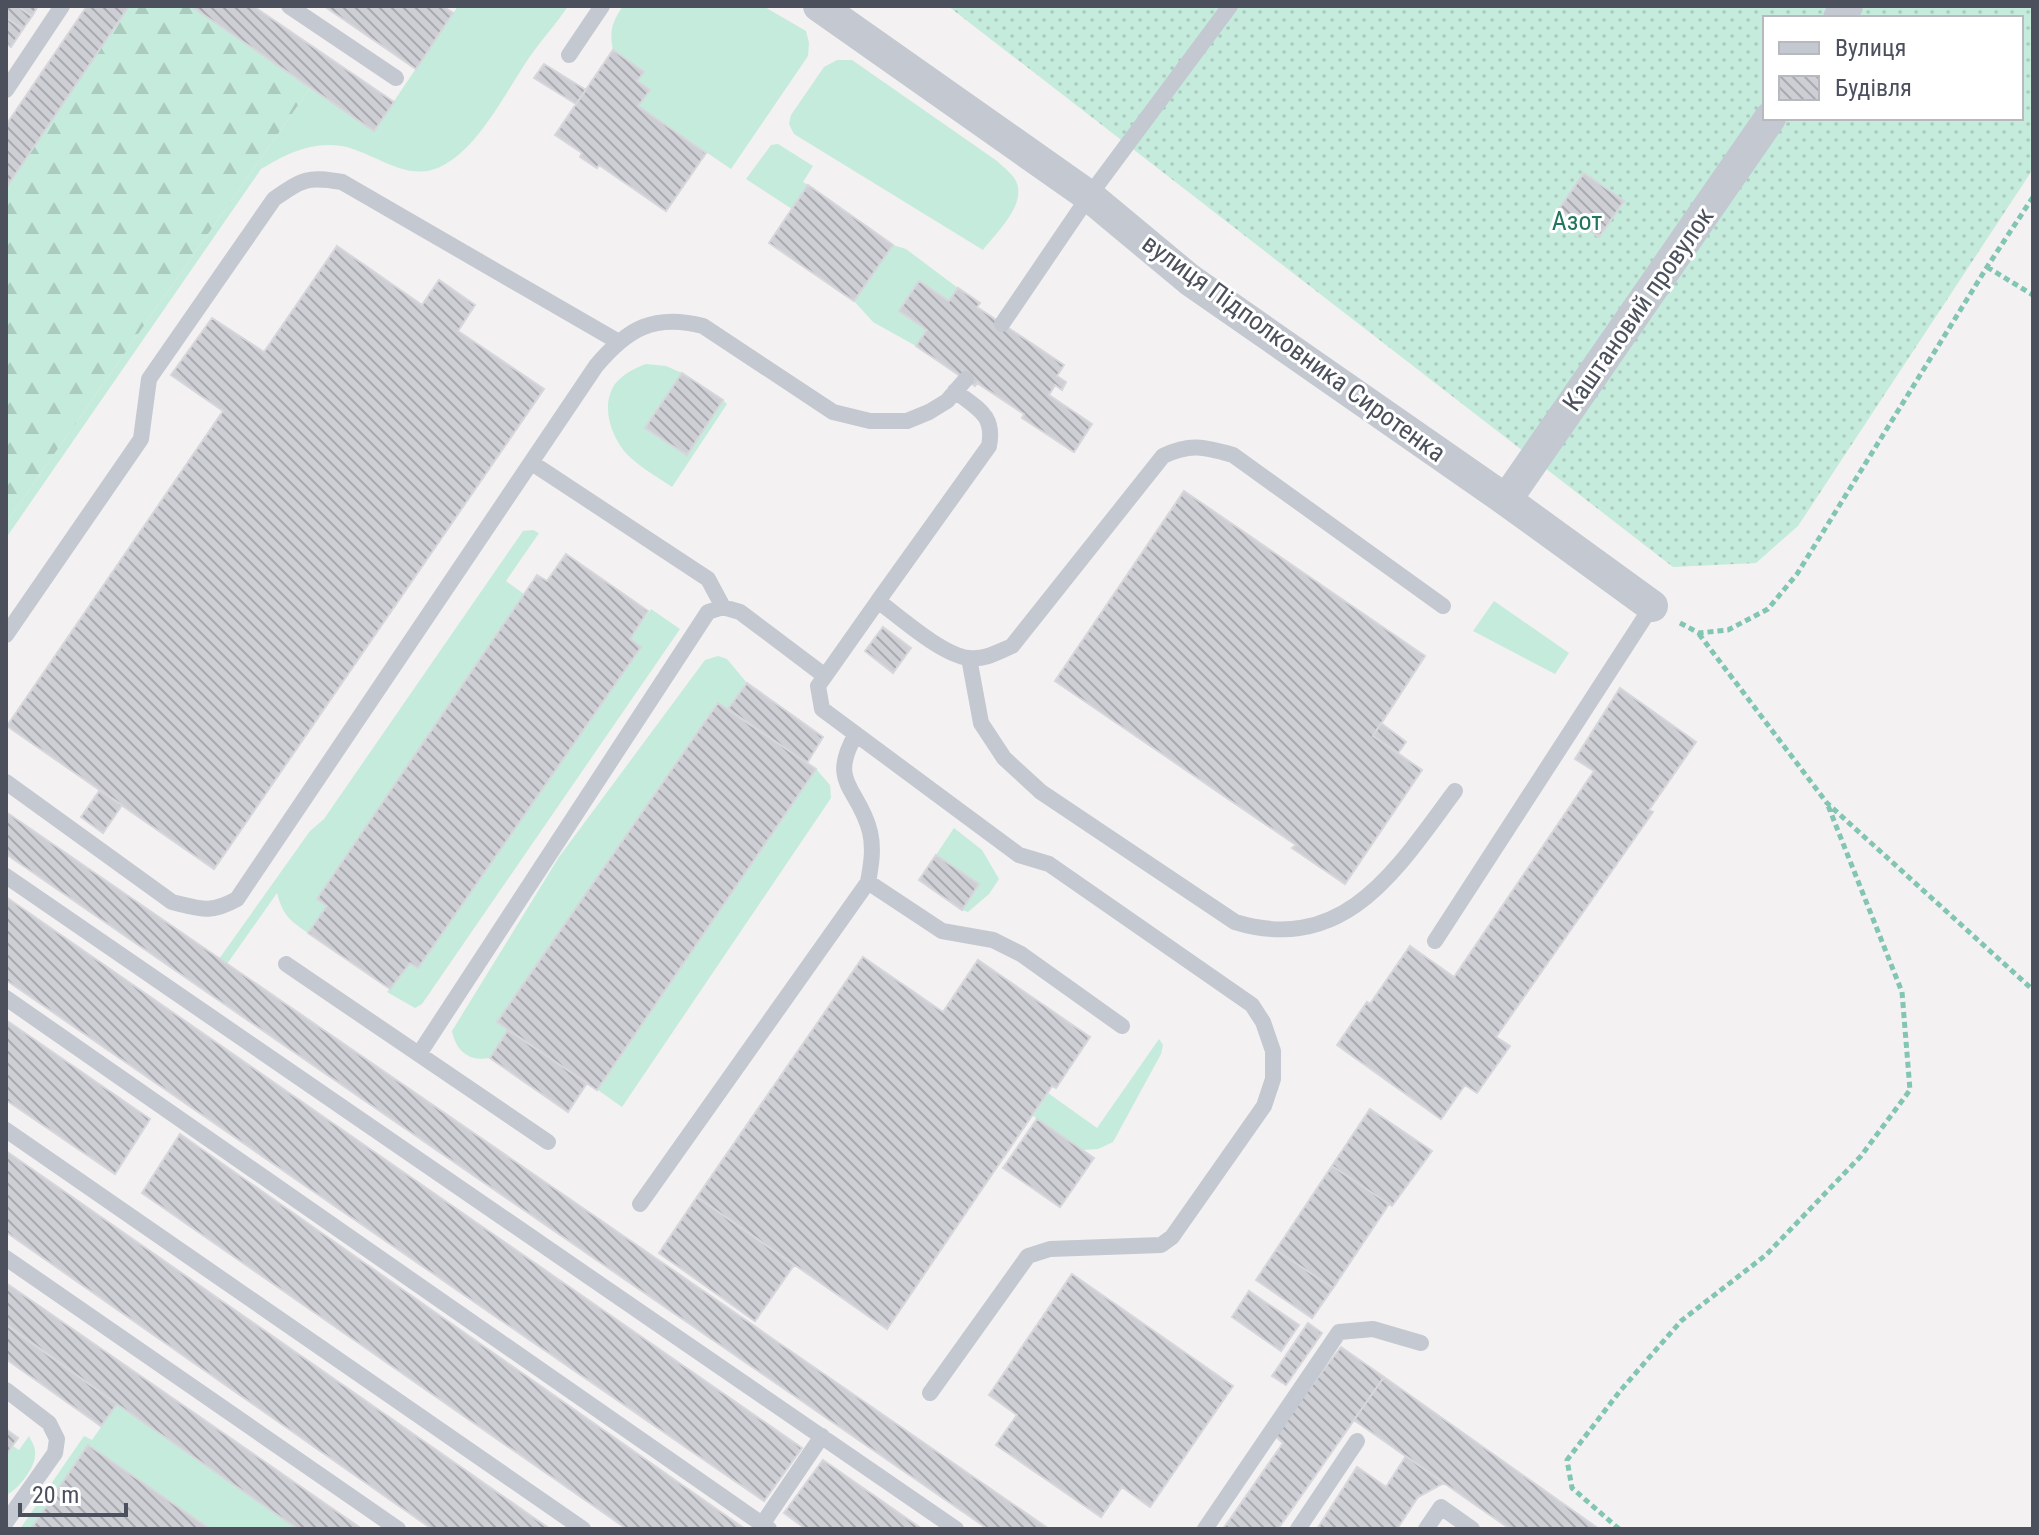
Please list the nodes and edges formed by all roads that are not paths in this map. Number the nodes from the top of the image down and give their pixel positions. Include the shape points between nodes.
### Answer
1 (62, 6) edge
2 (289, 6) edge
3 (602, 6) edge
4 (819, 6) edge
5 (1230, 6) edge
6 (569, 55) dead end
7 (396, 78) dead end
8 (6, 90) edge
9 (1769, 120) edge
10 (1089, 196) junction
11 (1002, 324) dead end
12 (617, 341) junction
13 (532, 463) junction
14 (1506, 500) junction
15 (878, 601) junction
16 (1443, 606) dead end
17 (1652, 606) joint
18 (723, 607) junction
19 (6, 635) edge
20 (969, 658) junction
21 (825, 676) junction
22 (856, 734) junction
23 (6, 782) edge
24 (1455, 791) dead end
25 (6, 876) edge
26 (868, 882) junction
27 (1435, 941) dead end
28 (286, 964) dead end
29 (6, 998) edge
30 (1122, 1026) dead end
31 (419, 1054) junction
32 (6, 1130) edge
33 (548, 1142) dead end
34 (640, 1204) dead end
35 (6, 1258) edge
36 (1421, 1343) dead end
37 (6, 1390) edge
38 (930, 1393) dead end
39 (822, 1436) junction
40 (1357, 1441) dead end
41 (6, 1522) edge
42 (764, 1527) edge
43 (398, 1529) edge
44 (583, 1529) edge
45 (956, 1529) edge
46 (1205, 1529) edge
47 (1298, 1529) edge
48 (1426, 1529) edge
49 (1472, 1529) edge

1 - 8 lane
2 - 7 lane
3 - 6 lane
4 - 10 street, вулиця Підполковника Сиротенка
5 - 10 lane
9 - 14 street, Каштановий провулок
10 - 11 lane
10 - 14 street, вулиця Підполковника Сиротенка via 1190,280
12 - 13 lane
12 - 15 lane via 652,323 682,320 703,326 833,412 870,421 907,421 947,401 960,385 986,415 992,431 989,446
12 - 19 lane via 342,182 315,177 297,184 274,199 149,379 141,439
13 - 18 lane via 708,579
13 - 23 lane via 237,899 219,909 172,902
14 - 17 street, вулиця Підполковника Сиротенка
15 - 20 lane via 952,653
15 - 21 lane
16 - 20 lane via 1233,455 1203,446 1182,447 1163,456 1012,646
17 - 27 lane
18 - 21 lane via 740,612
18 - 31 lane via 708,612
20 - 24 lane via 981,723 1004,758 1041,792 1235,922 1256,929 1313,926 1374,893
21 - 22 lane via 818,686 822,709
22 - 26 lane via 842,770 870,831
22 - 38 lane via 1019,855 1049,864 1252,1005 1273,1051 1273,1079 1264,1106 1172,1237 1161,1245 1050,1249 1028,1256
25 - 39 lane
26 - 30 lane via 942,931 993,940 1021,954
26 - 34 lane
28 - 31 lane
29 - 42 lane
31 - 33 lane
32 - 44 lane
35 - 43 lane
36 - 46 lane via 1373,1329 1339,1332
37 - 41 lane via 49,1423 57,1439 55,1453
39 - 42 lane
39 - 45 lane
40 - 47 lane
48 - 49 lane via 1441,1507

